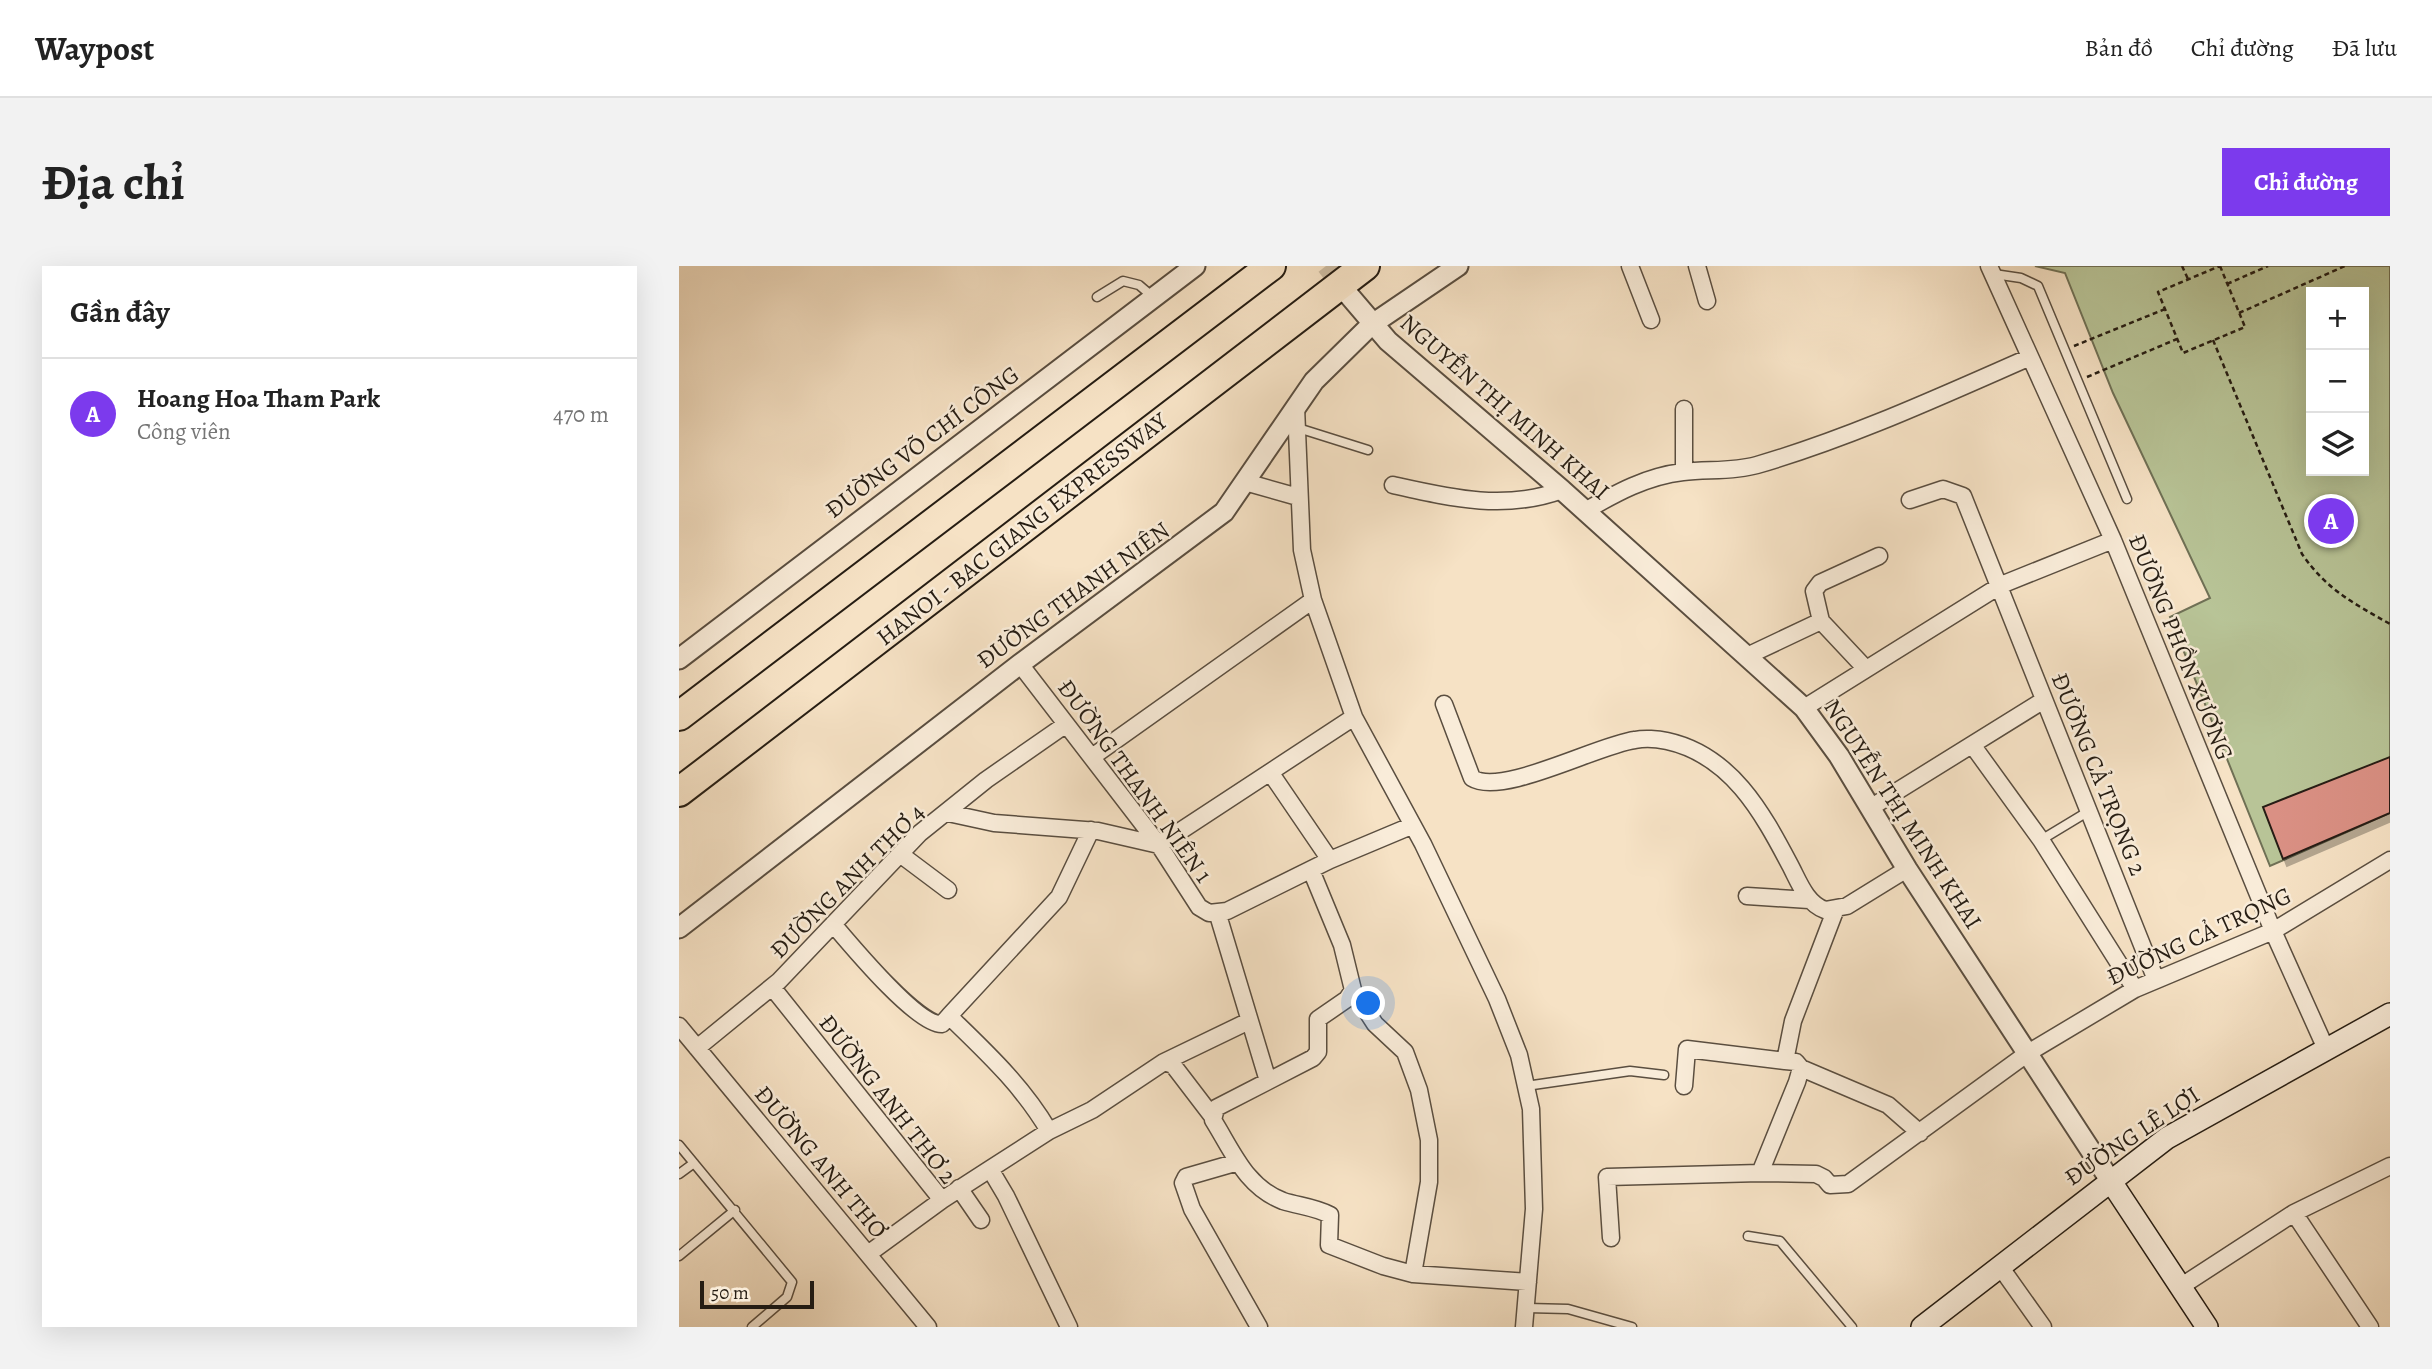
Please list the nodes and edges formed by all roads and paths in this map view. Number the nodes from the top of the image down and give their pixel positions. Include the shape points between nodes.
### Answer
1 (1195, 266) edge
2 (1271, 266) edge
3 (1365, 266) edge
4 (1458, 266) edge
5 (1630, 266) edge
6 (1697, 266) edge
7 (2182, 266) edge
8 (2268, 266) edge
9 (2345, 266) edge
10 (1990, 270) edge
11 (2188, 279) junction
12 (2227, 284) junction
13 (1347, 293) tunnel mouth
14 (1097, 297) dead end
15 (1153, 297) junction
16 (1707, 301) dead end
17 (2165, 309) junction
18 (2239, 313) junction
19 (1651, 320) dead end
20 (1371, 325) junction
21 (2177, 339) junction
22 (2213, 340) junction
23 (2065, 350) junction
24 (2028, 358) junction
25 (2078, 380) junction
26 (1296, 407) junction
27 (1684, 409) dead end
28 (1298, 428) junction
29 (1369, 450) dead end
30 (1684, 472) junction
31 (1245, 482) junction
32 (1393, 485) dead end
33 (1562, 490) junction
34 (1299, 497) junction
35 (2127, 499) dead end
36 (1910, 500) dead end
37 (1585, 511) junction
38 (2113, 540) junction
39 (1879, 556) dead end
40 (2001, 585) junction
41 (1313, 600) junction
42 (1821, 621) junction
43 (2390, 624) edge
44 (1747, 656) junction
45 (679, 659) edge
46 (1020, 664) junction
47 (1867, 669) junction
48 (2044, 700) junction
49 (1444, 704) dead end
50 (1804, 708) junction
51 (679, 716) edge
52 (1354, 717) junction
53 (1065, 724) junction
54 (1973, 746) junction
55 (1093, 757) junction
56 (1270, 772) junction
57 (679, 792) edge
58 (1870, 808) junction
59 (2089, 811) junction
60 (948, 813) junction
61 (1411, 826) junction
62 (1091, 830) junction
63 (2041, 840) junction
64 (1159, 845) junction
65 (900, 854) junction
66 (1330, 860) junction
67 (2390, 860) edge
68 (1907, 869) junction
69 (1311, 870) junction
70 (948, 890) dead end
71 (1747, 896) dead end
72 (1809, 900) junction
73 (1835, 911) junction
74 (1218, 915) junction
75 (833, 924) junction
76 (679, 928) edge
77 (2273, 931) junction
78 (2156, 980) junction
79 (772, 987) junction
80 (2135, 989) junction
81 (1353, 990) junction
82 (2390, 1014) edge
83 (949, 1016) junction
84 (1249, 1020) junction
85 (679, 1026) edge
86 (697, 1048) junction
87 (2326, 1048) junction
88 (2028, 1053) junction
89 (1785, 1060) junction
90 (1164, 1062) junction
91 (1801, 1068) junction
92 (1664, 1075) dead end
93 (1268, 1081) junction
94 (1525, 1086) junction
95 (1683, 1086) dead end
96 (1212, 1116) junction
97 (1049, 1131) junction
98 (1920, 1133) junction
99 (679, 1145) edge
100 (1238, 1162) junction
101 (694, 1163) junction
102 (2390, 1166) edge
103 (989, 1169) junction
104 (1760, 1173) junction
105 (679, 1174) edge
106 (2110, 1181) junction
107 (959, 1188) junction
108 (942, 1200) junction
109 (736, 1210) junction
110 (2294, 1213) junction
111 (981, 1220) dead end
112 (1748, 1236) dead end
113 (1611, 1238) dead end
114 (868, 1254) junction
115 (679, 1256) edge
116 (1999, 1265) junction
117 (1413, 1274) junction
118 (1528, 1282) junction
119 (2181, 1287) junction
120 (1527, 1308) junction
121 (752, 1327) edge
122 (928, 1327) edge
123 (1069, 1327) edge
124 (1259, 1327) edge
125 (1524, 1327) edge
126 (1632, 1327) edge
127 (1852, 1327) edge
128 (1922, 1327) edge
129 (2043, 1327) edge
130 (2207, 1327) edge
131 (2370, 1327) edge

1 - 15 street, ĐƯỜNG VÕ CHÍ CÔNG
2 - 51 highway
3 - 57 highway, HANOI - BAC GIANG EXPRESSWAY
4 - 20 street, ĐƯỜNG THANH NIÊN
5 - 19 street
6 - 16 street
7 - 11 path
8 - 12 path
9 - 18 path
10 - 23 lane via 2038,286
10 - 24 street, ĐƯỜNG PHỒN XƯƠNG
11 - 12 path via 2220,266
11 - 17 path via 2158,292
12 - 18 path
13 - 20 street, NGUYỄN THỊ MINH KHAI
14 - 15 lane via 1123,281
15 - 45 street, ĐƯỜNG VÕ CHÍ CÔNG
17 - 21 path
17 - 23 path
18 - 22 path via 2245,327
20 - 26 street, ĐƯỜNG THANH NIÊN via 1314,381
20 - 33 street, NGUYỄN THỊ MINH KHAI
21 - 22 path via 2183,353
21 - 25 path
22 - 43 path via 2302,554 2326,585
23 - 25 lane
24 - 30 street via 1900,414 1753,466
24 - 38 street, ĐƯỜNG PHỒN XƯƠNG
25 - 35 lane
26 - 28 street
26 - 31 street, ĐƯỜNG THANH NIÊN
27 - 30 street
28 - 29 lane
28 - 34 street
30 - 37 street via 1636,484
31 - 34 street
31 - 46 street, ĐƯỜNG THANH NIÊN via 1224,512 1197,535
32 - 33 street via 1479,502 1539,499
33 - 37 street, NGUYỄN THỊ MINH KHAI
34 - 41 street via 1302,550
36 - 40 street, ĐƯỜNG CẢ TRỌNG 2 via 1944,489 1963,496
37 - 44 street, NGUYỄN THỊ MINH KHAI
38 - 40 street
38 - 77 street, ĐƯỜNG PHỒN XƯƠNG
39 - 42 street via 1820,583 1814,591
40 - 47 street
40 - 48 street, ĐƯỜNG CẢ TRỌNG 2
41 - 52 street
41 - 55 street
42 - 44 street
42 - 47 street
44 - 50 street, NGUYỄN THỊ MINH KHAI
46 - 53 street, ĐƯỜNG THANH NIÊN 1
46 - 76 street, ĐƯỜNG THANH NIÊN
47 - 50 street
48 - 54 street
48 - 59 street, ĐƯỜNG CẢ TRỌNG 2
49 - 72 street via 1472,778 1479,783 1567,763 1634,740 1666,741 1717,763 1732,775 1768,824
50 - 58 street, NGUYỄN THỊ MINH KHAI
52 - 56 street
52 - 61 street
53 - 55 street, ĐƯỜNG THANH NIÊN 1
53 - 60 street, ĐƯỜNG ANH THƠ 4
54 - 58 street
54 - 63 street
55 - 64 street, ĐƯỜNG THANH NIÊN 1
56 - 64 street
56 - 66 street
58 - 68 street, NGUYỄN THỊ MINH KHAI
59 - 63 lane
59 - 78 street, ĐƯỜNG CẢ TRỌNG 2
60 - 62 street via 994,823
60 - 65 street, ĐƯỜNG ANH THƠ 4
61 - 66 street, ĐƯỜNG THANH NIÊN 1
61 - 94 street via 1497,999
62 - 64 street
62 - 83 street via 1059,897
63 - 80 street
64 - 74 street, ĐƯỜNG THANH NIÊN 1 via 1199,907
65 - 70 street
65 - 75 street, ĐƯỜNG ANH THƠ 4
66 - 69 street, ĐƯỜNG THANH NIÊN 1
67 - 77 street, ĐƯỜNG CẢ TRỌNG
68 - 73 street
68 - 88 street, NGUYỄN THỊ MINH KHAI
69 - 74 street, ĐƯỜNG THANH NIÊN 1
69 - 81 street via 1342,945
71 - 72 street
72 - 73 street
73 - 89 street via 1793,1021
74 - 84 street
75 - 79 street, ĐƯỜNG ANH THƠ 4
75 - 83 street via 884,983 931,1021 942,1024
77 - 78 street, ĐƯỜNG CẢ TRỌNG
77 - 87 street, ĐƯỜNG PHỒN XƯƠNG
78 - 80 street, ĐƯỜNG CẢ TRỌNG
79 - 86 street, ĐƯỜNG ANH THƠ 4
79 - 108 street, ĐƯỜNG ANH THƠ 2
80 - 88 street, ĐƯỜNG CẢ TRỌNG
81 - 93 street via 1318,1019 1318,1052 1313,1058
81 - 117 street via 1375,1024 1405,1052 1419,1090 1429,1140 1429,1182
82 - 87 main road, ĐƯỜNG LÊ LỢI
83 - 97 street via 1013,1077
84 - 90 street
84 - 93 street
85 - 86 street, ĐƯỜNG ANH THƠ
86 - 114 street, ĐƯỜNG ANH THƠ
87 - 106 main road, ĐƯỜNG LÊ LỢI via 2167,1138
88 - 98 street, ĐƯỜNG CẢ TRỌNG
88 - 106 street, NGUYỄN THỊ MINH KHAI
89 - 91 street
89 - 95 street via 1687,1049
90 - 96 street via 1173,1065
90 - 97 street via 1092,1110
91 - 98 street via 1888,1105
91 - 104 street
92 - 94 lane via 1630,1071
93 - 96 street via 1216,1108
94 - 118 street via 1531,1109 1534,1209
96 - 100 street
97 - 103 street
98 - 104 street, ĐƯỜNG CẢ TRỌNG via 1861,1177 1837,1187 1816,1174
99 - 101 lane
100 - 117 street via 1246,1177 1269,1195 1330,1215 1329,1245
100 - 124 street via 1186,1177 1183,1183 1192,1209
101 - 105 lane
101 - 109 lane
102 - 110 street
103 - 107 street
103 - 123 street
104 - 113 street via 1607,1177
106 - 116 main road, ĐƯỜNG LÊ LỢI
106 - 119 main road, NGUYỄN THỊ MINH KHAI
107 - 108 street
107 - 111 street
108 - 114 street, ĐƯỜNG ANH THƠ 2
109 - 115 lane
109 - 121 lane via 792,1282 787,1297
110 - 119 street
110 - 131 street
112 - 127 lane via 1780,1241
114 - 122 street, ĐƯỜNG ANH THƠ
116 - 128 main road, ĐƯỜNG LÊ LỢI
116 - 129 street
117 - 118 street
118 - 120 street
119 - 130 main road, NGUYỄN THỊ MINH KHAI
120 - 125 street
120 - 126 lane via 1568,1309

